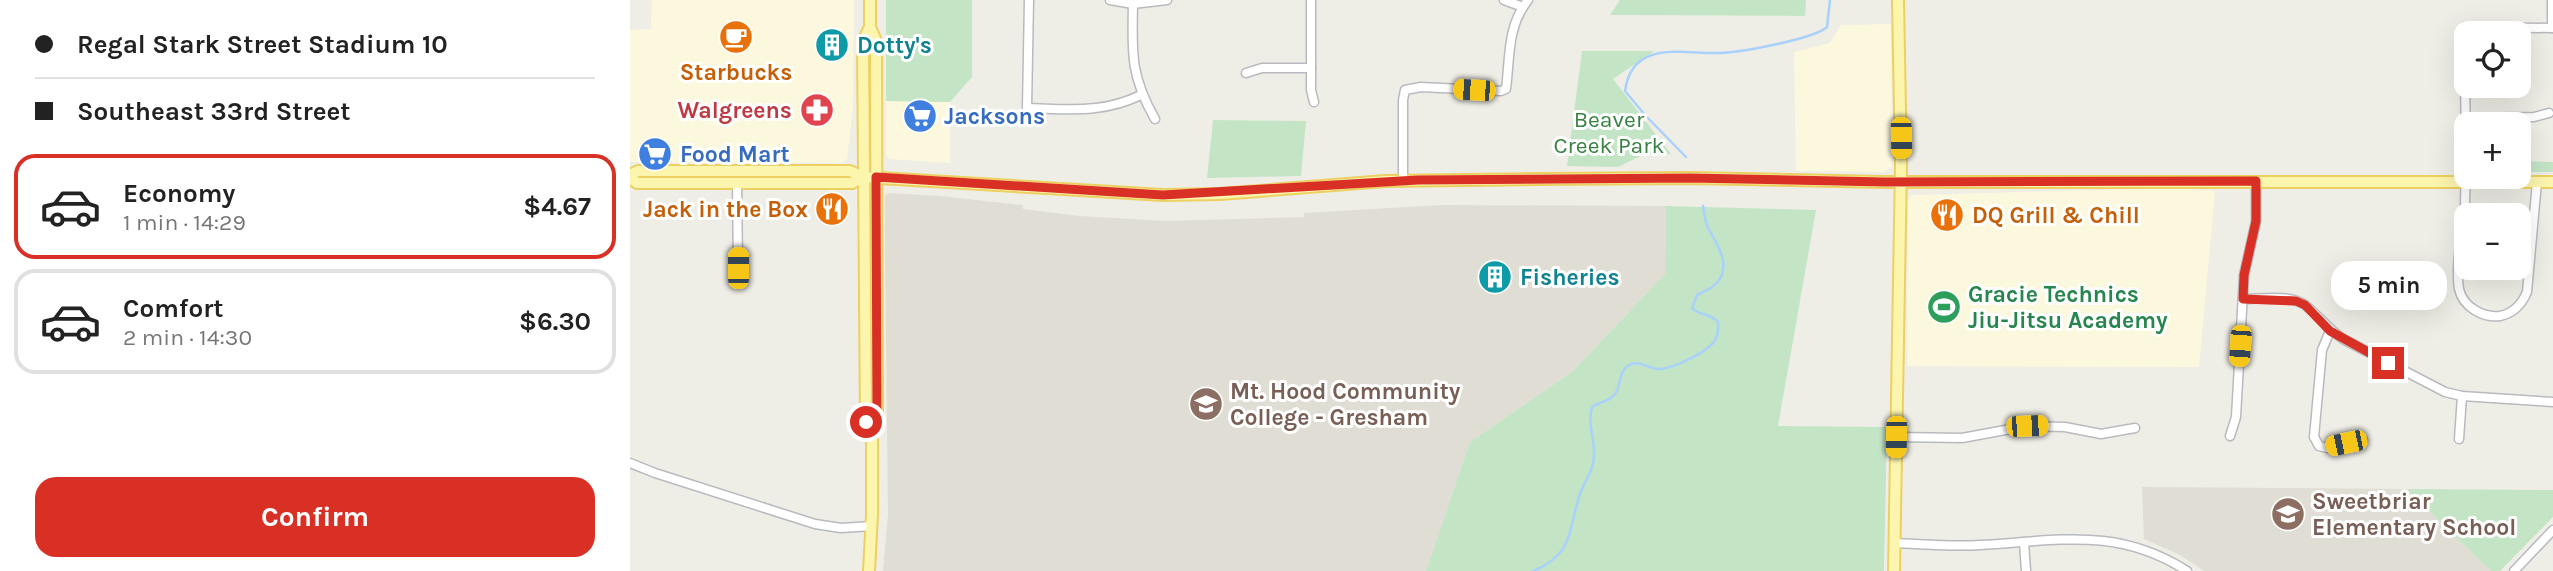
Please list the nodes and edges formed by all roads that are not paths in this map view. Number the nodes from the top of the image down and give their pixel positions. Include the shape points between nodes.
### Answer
1 (870, 0) edge
2 (1030, 0) edge
3 (1110, 0) edge
4 (1167, 0) edge
5 (1311, 0) edge
6 (1504, 0) edge
7 (1898, 0) edge
8 (2552, 0) edge
9 (1526, 3) edge
10 (1133, 4) junction
11 (870, 27) junction
12 (2552, 27) edge
13 (1311, 68) junction
14 (1246, 73) dead end
15 (1141, 95) junction
16 (1314, 103) dead end
17 (2465, 112) edge
18 (2549, 113) dead end
19 (2531, 117) edge
20 (1155, 119) dead end
21 (630, 177) edge
22 (863, 177) junction
23 (876, 177) junction
24 (1403, 180) junction
25 (2256, 181) junction
26 (2454, 181) edge
27 (1901, 182) junction
28 (2531, 182) edge
29 (2537, 182) junction
30 (2553, 182) edge
31 (737, 183) junction
32 (2465, 189) edge
33 (738, 268) dead end
34 (2243, 299) junction
35 (2330, 331) junction
36 (865, 381) junction
37 (2462, 396) junction
38 (877, 397) junction
39 (2553, 402) edge
40 (2135, 428) dead end
41 (872, 431) junction
42 (2230, 436) dead end
43 (1896, 437) junction
44 (2459, 439) dead end
45 (2363, 440) dead end
46 (630, 463) edge
47 (872, 526) junction
48 (2553, 530) edge
49 (2024, 542) junction
50 (1894, 543) junction
51 (869, 571) edge
52 (1894, 571) edge
53 (2026, 571) edge
54 (2187, 571) edge
55 (2514, 571) edge

1 - 11 main road
2 - 15 street via 1027,108 1098,109
3 - 10 street
4 - 10 street
5 - 13 street
6 - 9 street
7 - 27 main road
8 - 12 street
9 - 24 street via 1516,17 1506,89 1405,90
10 - 15 street via 1132,56
11 - 22 main road via 863,41
11 - 23 main road via 876,41
12 - 17 street via 2464,27
13 - 14 street via 1262,68
13 - 16 street
15 - 20 street
18 - 19 street
21 - 22 main road via 638,171 850,171
21 - 31 main road via 637,183
22 - 23 main road
22 - 31 main road via 852,183
22 - 36 main road
23 - 24 main road via 1163,195
23 - 38 main road
24 - 27 main road
25 - 26 main road
25 - 27 main road
25 - 34 street via 2256,221
27 - 43 main road
28 - 29 main road
29 - 30 main road
29 - 32 street via 2527,292 2511,312 2496,316 2468,305 2459,290
31 - 33 street
34 - 35 street via 2296,301
34 - 42 street via 2236,417
35 - 37 street via 2445,392
35 - 45 street via 2322,350 2314,437 2319,446 2327,447
36 - 38 main road
36 - 41 main road via 866,422
37 - 39 street
37 - 44 street
38 - 41 main road via 877,423
40 - 43 street via 2101,433 2027,426 1962,438
41 - 47 main road
43 - 50 main road
46 - 47 street via 814,524
47 - 51 main road
48 - 55 street
49 - 50 street via 1976,546
49 - 53 street
49 - 54 street via 2111,541 2155,554
50 - 52 main road

